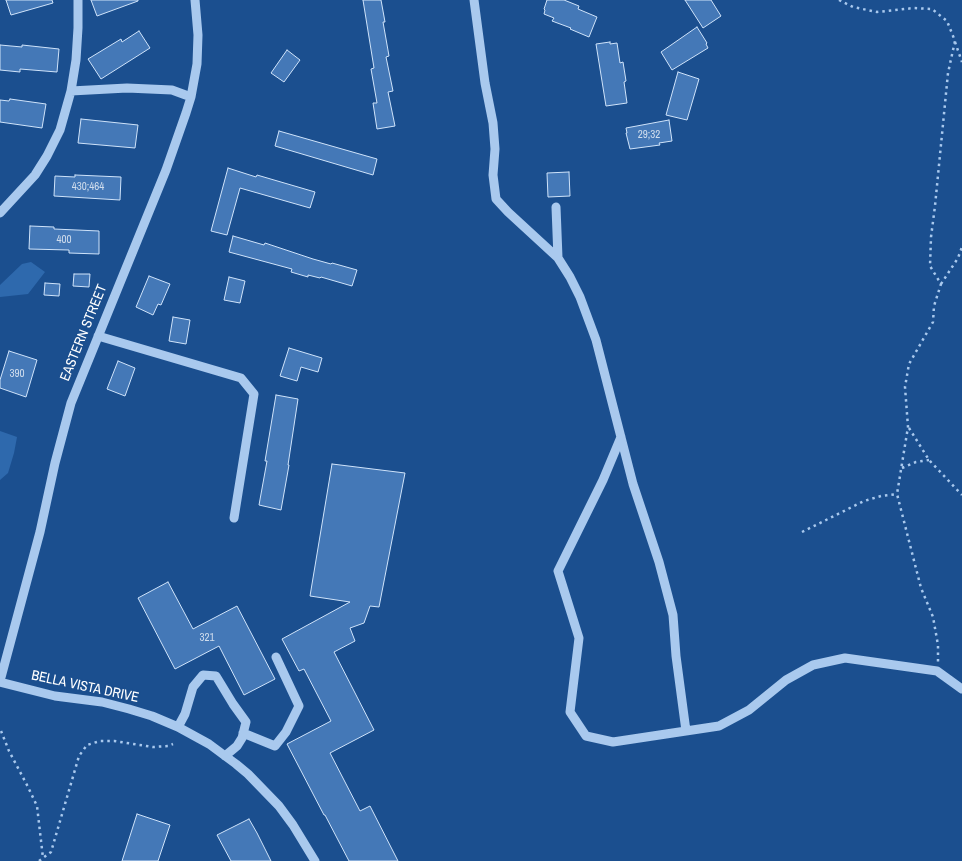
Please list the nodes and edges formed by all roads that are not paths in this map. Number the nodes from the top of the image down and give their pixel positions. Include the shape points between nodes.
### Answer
1 (78, 0) edge
2 (195, 0) edge
3 (474, 0) edge
4 (71, 91) junction
5 (191, 96) junction
6 (556, 206) dead end
7 (0, 213) edge
8 (558, 258) junction
9 (98, 336) junction
10 (621, 437) junction
11 (234, 518) dead end
12 (276, 656) dead end
13 (0, 682) edge
14 (962, 689) edge
15 (178, 728) junction
16 (686, 731) junction
17 (243, 733) junction
18 (225, 756) junction
19 (315, 861) edge

1 - 4 street via 76,60
2 - 5 street, EASTERN STREET via 197,64
3 - 8 street via 495,149 493,175 496,199
4 - 5 street via 127,88 172,90
4 - 7 street via 60,130 47,156 35,175
5 - 9 street, EASTERN STREET via 166,170
6 - 8 street
8 - 10 street via 580,297 596,340
9 - 11 street via 241,378 254,394
9 - 13 street, EASTERN STREET via 71,403
10 - 16 street via 673,615
10 - 16 street via 558,571 578,638 570,712 586,736 613,742
12 - 17 street via 299,706 275,746
13 - 15 street, BELLA VISTA DRIVE via 55,696 115,705
14 - 16 street via 937,671 845,658 813,665 786,680 749,710 719,726
15 - 17 street via 193,687 203,675 216,676 246,722
15 - 18 street, BELLA VISTA DRIVE
17 - 18 street via 238,746
18 - 19 street, BELLA VISTA DRIVE via 279,806

